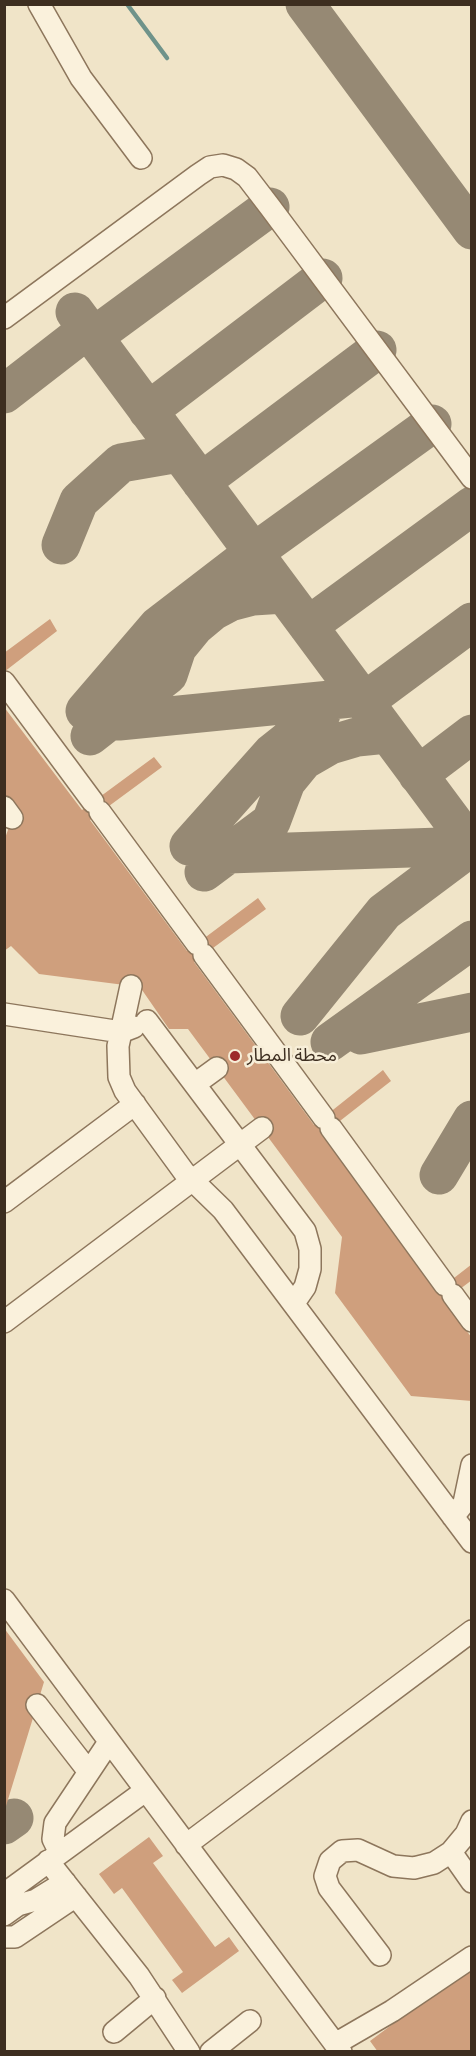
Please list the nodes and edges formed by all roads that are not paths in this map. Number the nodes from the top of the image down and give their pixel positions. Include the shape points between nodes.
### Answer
1 (39, 4) edge
2 (141, 159) dead end
3 (4, 318) edge
4 (471, 478) edge
5 (4, 682) edge
6 (130, 986) dead end
7 (4, 1014) edge
8 (121, 1032) junction
9 (217, 1068) dead end
10 (195, 1084) junction
11 (135, 1104) junction
12 (262, 1128) dead end
13 (240, 1144) junction
14 (192, 1181) junction
15 (4, 1202) edge
16 (294, 1303) junction
17 (471, 1321) edge
18 (4, 1322) edge
19 (471, 1465) edge
20 (469, 1495) edge
21 (453, 1517) junction
22 (471, 1542) edge
23 (4, 1600) edge
24 (471, 1631) edge
25 (37, 1705) dead end
26 (108, 1742) junction
27 (89, 1772) junction
28 (145, 1791) junction
29 (471, 1821) edge
30 (186, 1845) junction
31 (451, 1852) junction
32 (54, 1857) junction
33 (471, 1882) edge
34 (70, 1889) junction
35 (4, 1894) edge
36 (4, 1915) edge
37 (4, 1937) edge
38 (380, 1955) dead end
39 (471, 1957) edge
40 (155, 1998) junction
41 (250, 2021) dead end
42 (114, 2032) dead end
43 (338, 2048) edge
44 (189, 2052) edge
45 (211, 2052) edge

1 - 2 lane via 81,78
3 - 4 lane via 198,175 223,165 237,169 264,199
5 - 17 lane via 147,886
6 - 8 lane
7 - 8 lane
8 - 10 lane via 152,1017
8 - 11 lane via 119,1077
9 - 10 lane
10 - 13 lane
11 - 14 lane
11 - 15 lane
12 - 13 lane
13 - 14 lane
13 - 16 lane via 305,1231 310,1269 305,1287
14 - 16 lane via 223,1210
14 - 18 lane
16 - 21 lane
19 - 20 lane
20 - 21 lane
21 - 22 lane
23 - 26 lane
24 - 30 lane
25 - 27 lane
26 - 27 lane
26 - 28 lane
27 - 32 lane via 55,1823
28 - 30 lane
28 - 32 lane
29 - 31 lane
30 - 43 lane
31 - 33 lane
31 - 38 lane via 434,1863 414,1868 393,1866 358,1850 342,1851 330,1862 325,1876 329,1888
32 - 34 lane
32 - 35 lane
34 - 36 lane via 18,1905
34 - 37 lane via 15,1937
34 - 40 lane
39 - 43 lane
40 - 42 lane
40 - 44 lane
41 - 45 lane

